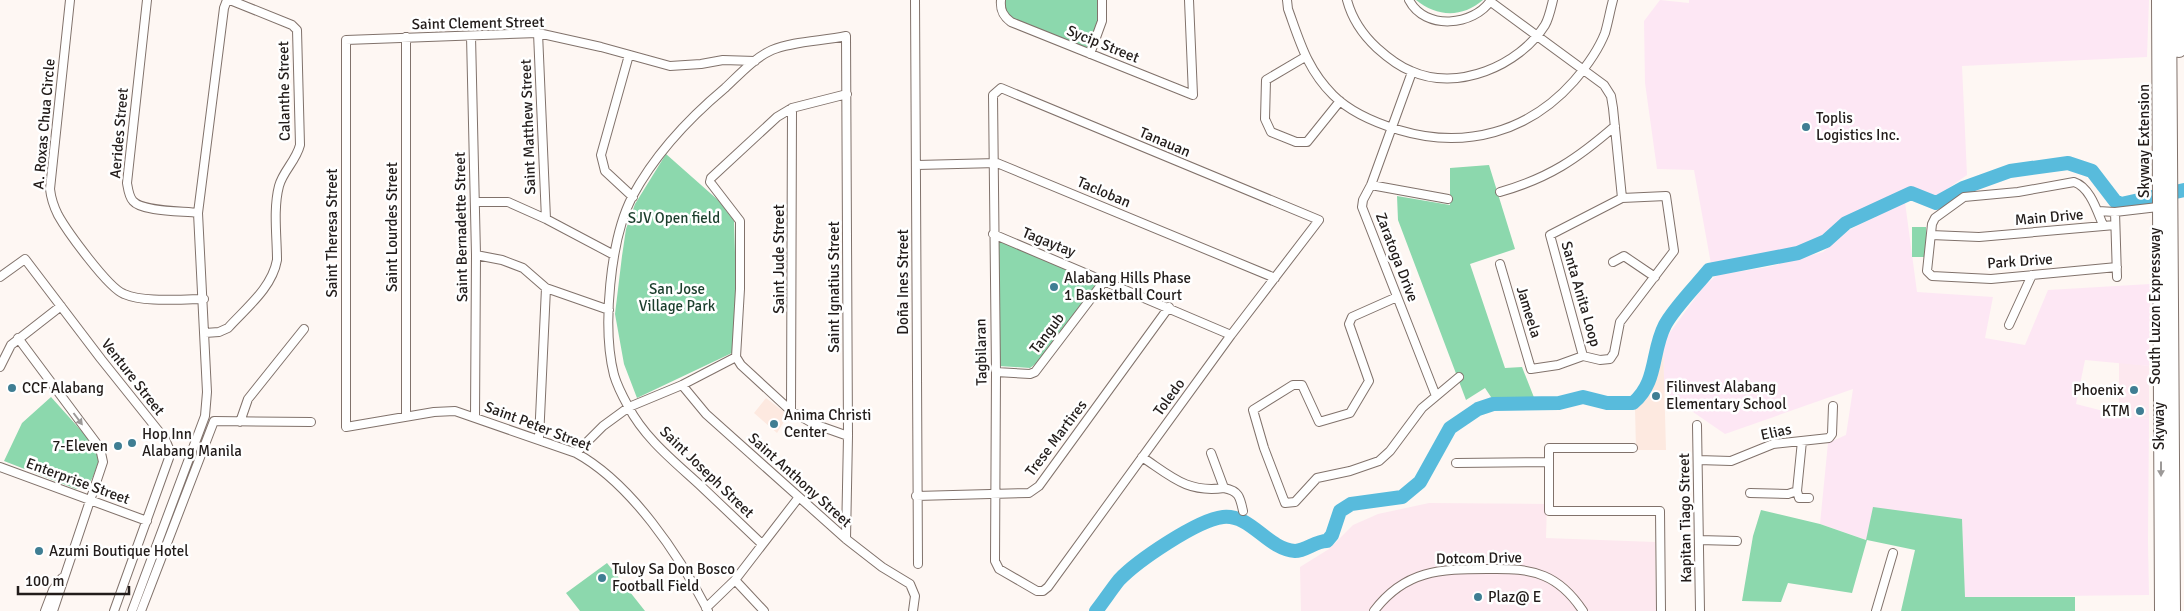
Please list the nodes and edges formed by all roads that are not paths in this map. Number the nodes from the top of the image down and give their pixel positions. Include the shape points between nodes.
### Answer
1 (70, 0) edge
2 (148, 0) edge
3 (228, 0) edge
4 (915, 0) edge
5 (1001, 0) edge
6 (1102, 0) edge
7 (1189, 0) edge
8 (1287, 0) edge
9 (1347, 0) edge
10 (1409, 0) edge
11 (1553, 0) edge
12 (1613, 0) edge
13 (2159, 0) edge
14 (2171, 0) edge
15 (2179, 0) edge
16 (1491, 1) edge
17 (538, 34) junction
18 (1537, 35) junction
19 (471, 36) junction
20 (846, 36) joint
21 (406, 37) junction
22 (346, 40) joint
23 (1090, 54) junction
24 (629, 55) junction
25 (1305, 56) junction
26 (755, 61) junction
27 (1583, 71) junction
28 (1412, 72) junction
29 (1000, 88) joint
30 (847, 94) junction
31 (1340, 101) junction
32 (792, 108) junction
33 (1615, 126) junction
34 (1392, 128) junction
35 (993, 162) junction
36 (917, 165) junction
37 (1371, 185) junction
38 (1500, 192) dead end
39 (633, 197) junction
40 (1622, 198) junction
41 (1448, 199) dead end
42 (475, 202) junction
43 (2158, 207) dead end
44 (2098, 212) junction
45 (2116, 212) junction
46 (198, 213) junction
47 (546, 219) junction
48 (1319, 220) joint
49 (2103, 225) junction
50 (2115, 225) junction
51 (993, 234) junction
52 (1931, 235) junction
53 (476, 255) junction
54 (614, 255) junction
55 (1613, 262) dead end
56 (1500, 264) dead end
57 (2117, 267) junction
58 (2032, 275) junction
59 (1655, 276) junction
60 (0, 277) edge
61 (2117, 277) dead end
62 (1274, 278) junction
63 (1105, 280) junction
64 (546, 288) junction
65 (1398, 297) junction
66 (204, 299) junction
67 (61, 306) junction
68 (1169, 307) junction
69 (609, 310) junction
70 (2008, 325) dead end
71 (304, 330) dead end
72 (205, 333) junction
73 (1231, 336) junction
74 (18, 338) junction
75 (1584, 356) junction
76 (736, 357) junction
77 (0, 367) edge
78 (996, 372) junction
79 (1459, 377) dead end
80 (682, 385) junction
81 (1436, 396) junction
82 (1833, 406) dead end
83 (629, 407) junction
84 (791, 411) junction
85 (406, 416) junction
86 (475, 417) junction
87 (240, 422) junction
88 (312, 422) dead end
89 (1697, 425) dead end
90 (346, 427) joint
91 (848, 436) junction
92 (539, 439) junction
93 (1802, 440) junction
94 (1633, 448) dead end
95 (576, 453) junction
96 (1211, 453) dead end
97 (1142, 457) junction
98 (1698, 460) junction
99 (1549, 462) junction
100 (1456, 463) dead end
101 (0, 467) edge
102 (1224, 488) junction
103 (1797, 491) junction
104 (996, 493) junction
105 (1750, 493) dead end
106 (916, 496) junction
107 (799, 497) junction
108 (1809, 498) dead end
109 (91, 500) junction
110 (1242, 511) dead end
111 (147, 521) junction
112 (846, 539) junction
113 (1699, 540) junction
114 (1737, 540) dead end
115 (762, 544) junction
116 (1893, 552) dead end
117 (918, 564) dead end
118 (66, 572) junction
119 (735, 580) junction
120 (1043, 591) joint
121 (707, 610) edge
122 (45, 611) edge
123 (53, 611) edge
124 (114, 611) edge
125 (132, 611) edge
126 (140, 611) edge
127 (764, 611) edge
128 (913, 611) edge
129 (1374, 611) edge
130 (1583, 611) edge
131 (1661, 611) edge
132 (1700, 611) edge
133 (1876, 611) edge
134 (2162, 611) edge
135 (2175, 611) edge
136 (2182, 611) edge

1 - 66 street, A. Roxas Chua Circle via 50,189 58,215 121,294 140,298
2 - 46 street, Aerides Street via 127,183 129,193 134,202 145,208
3 - 46 street via 224,8
3 - 72 street, Calanthe Street via 292,25 297,30 300,145 279,185 277,260 269,283 228,328
4 - 36 street, Doña Ines Street
5 - 23 street, Sycip Street via 1004,17 1011,22
6 - 23 street via 1102,21
7 - 23 street, Sycip Street via 1193,95
8 - 25 street
9 - 28 street via 1367,38 1388,58
10 - 16 street via 1426,16 1447,22 1464,20
11 - 18 street via 1545,24
12 - 27 street via 1604,33
13 -> 134 highway, Skyway Extension
14 - 135 highway, Skyway
14 - 135 highway, South Luzon Expressway
15 - 136 highway, Skyway
16 - 18 street
17 - 19 street, Saint Clement Street
17 - 24 street, Saint Clement Street
17 - 47 street, Saint Matthew Street
18 - 27 street
18 - 28 street via 1504,64 1480,74 1454,79
19 - 21 street, Saint Clement Street
19 - 42 street, Saint Bernadette Street
20 - 26 street, Saint Joseph Street via 771,50
20 - 30 street, Saint Ignatius Street
21 - 22 street, Saint Clement Street
21 - 85 street, Saint Lourdes Street
22 - 90 street, Saint Theresa Street
24 - 26 street, Saint Clement Street via 670,66 723,60
24 - 39 street via 601,155 605,171
25 - 31 street via 1320,80
25 - 31 street via 1266,80 1265,119 1271,132 1296,142 1307,142
26 - 39 street, Saint Joseph Street via 667,144
27 - 33 street via 1604,85 1610,95
27 - 34 street via 1559,98 1543,110 1496,132 1465,138 1429,137
28 - 34 street, Zaratoga Drive
29 - 35 street, Tagbilaran via 993,95
29 - 48 street, Tanauan
30 - 32 street
30 - 91 street, Saint Ignatius Street
31 - 34 street
32 - 76 street via 777,117 710,182 740,221
32 - 84 street, Saint Jude Street
33 - 38 street via 1564,166 1544,177
33 - 40 street
34 - 37 street, Zaratoga Drive
35 - 36 street, Tacloban
35 - 51 street, Tagbilaran
35 - 62 street, Tacloban
36 - 106 street, Doña Ines Street
37 - 41 street
37 - 65 street, Zaratoga Drive via 1362,207
39 - 54 street, Saint Joseph Street
40 - 59 street, Santa Anita Loop via 1666,196 1674,251
40 - 75 street, Santa Anita Loop via 1550,236
42 - 47 street via 508,202
42 - 53 street, Saint Bernadette Street
43 - 45 street
44 - 45 street
44 - 49 street
44 - 52 street via 2081,184 2074,182 1964,197 1935,218
45 - 50 street
46 - 66 street
47 - 54 street
48 - 62 street, Toledo
49 - 50 street, Main Drive
49 - 52 street, Main Drive via 1979,237
50 - 57 street
51 - 63 street, Tagaytay
51 - 78 street, Tagbilaran
52 - 58 street, Park Drive via 1928,271 1932,276 1991,279
53 - 64 street via 523,268
53 - 86 street, Saint Bernadette Street
54 - 69 street, Saint Joseph Street
55 - 59 street via 1624,256
56 - 75 street, Jameela via 1531,369
57 - 58 street, Park Drive
57 - 61 street
58 - 70 street
59 - 75 street, Santa Anita Loop via 1620,322 1614,354 1600,360
60 - 67 street, Venture Street via 25,259
62 - 73 street, Toledo
63 - 68 street, Tagaytay
63 - 78 street, Tangub via 1035,372
64 - 69 street
64 - 92 street
65 - 81 street, Zaratoga Drive
65 - 81 street via 1352,318 1350,322 1369,381 1350,413 1319,422 1302,385 1293,385 1253,410 1285,503 1296,502 1317,478 1379,461 1422,408
66 - 72 street
67 - 74 street
67 - 111 street, Venture Street via 165,439 170,451
68 - 73 street, Tagaytay
68 - 104 street, Trese Martires via 1039,486 1030,493
69 - 83 street, Saint Joseph Street via 615,376
71 - 87 street via 248,399
72 - 125 street via 205,416
73 - 97 street, Toledo
74 - 77 street
74 -> 109 street via 100,448 104,462
76 - 80 street
76 - 84 street
78 - 104 street, Tagbilaran
79 - 81 street
80 - 83 street
80 - 107 street, Saint Anthony Street via 706,414
82 - 93 street, Elias via 1831,437
83 - 95 street via 602,426
83 - 115 street, Saint Joseph Street via 666,455
84 - 91 street via 814,424
85 - 86 street, Saint Peter Street via 455,411
85 - 90 street, Saint Peter Street
86 - 92 street, Saint Peter Street
87 - 88 street
87 - 126 street via 214,421
89 - 98 street, Kapitan Tiago Street
91 - 112 street, Saint Ignatius Street
92 - 95 street, Saint Peter Street
93 - 98 street, Elias via 1773,444 1731,461
93 - 103 street
94 - 99 street via 1549,448
95 - 121 street, Saint Peter Street via 612,478 636,503 678,560
96 - 102 street
97 - 102 street via 1186,486 1207,490
97 - 120 street, Toledo
98 - 113 street, Kapitan Tiago Street
99 - 100 street
99 - 131 street via 1549,511 1660,511
101 - 109 street, Enterprise Street
102 - 110 street via 1239,494
103 - 105 street via 1788,494
103 - 108 street via 1799,498
104 - 106 street, Trese Martires
104 - 120 street, Tagbilaran via 997,566 1037,591
106 - 117 street, Doña Ines Street
107 - 112 street, Saint Anthony Street
107 - 115 street
109 - 111 street, Enterprise Street
109 - 118 street
111 - 124 street, Venture Street
112 - 128 street, Saint Anthony Street via 910,584 914,596
113 - 114 street
113 - 132 street, Kapitan Tiago Street
115 - 119 street
116 - 133 street
118 - 122 street via 53,590
118 - 123 street
119 - 121 street
119 - 127 street
129 - 130 street, Dotcom Drive via 1400,585 1424,573 1445,569 1516,569 1545,576 1560,585

